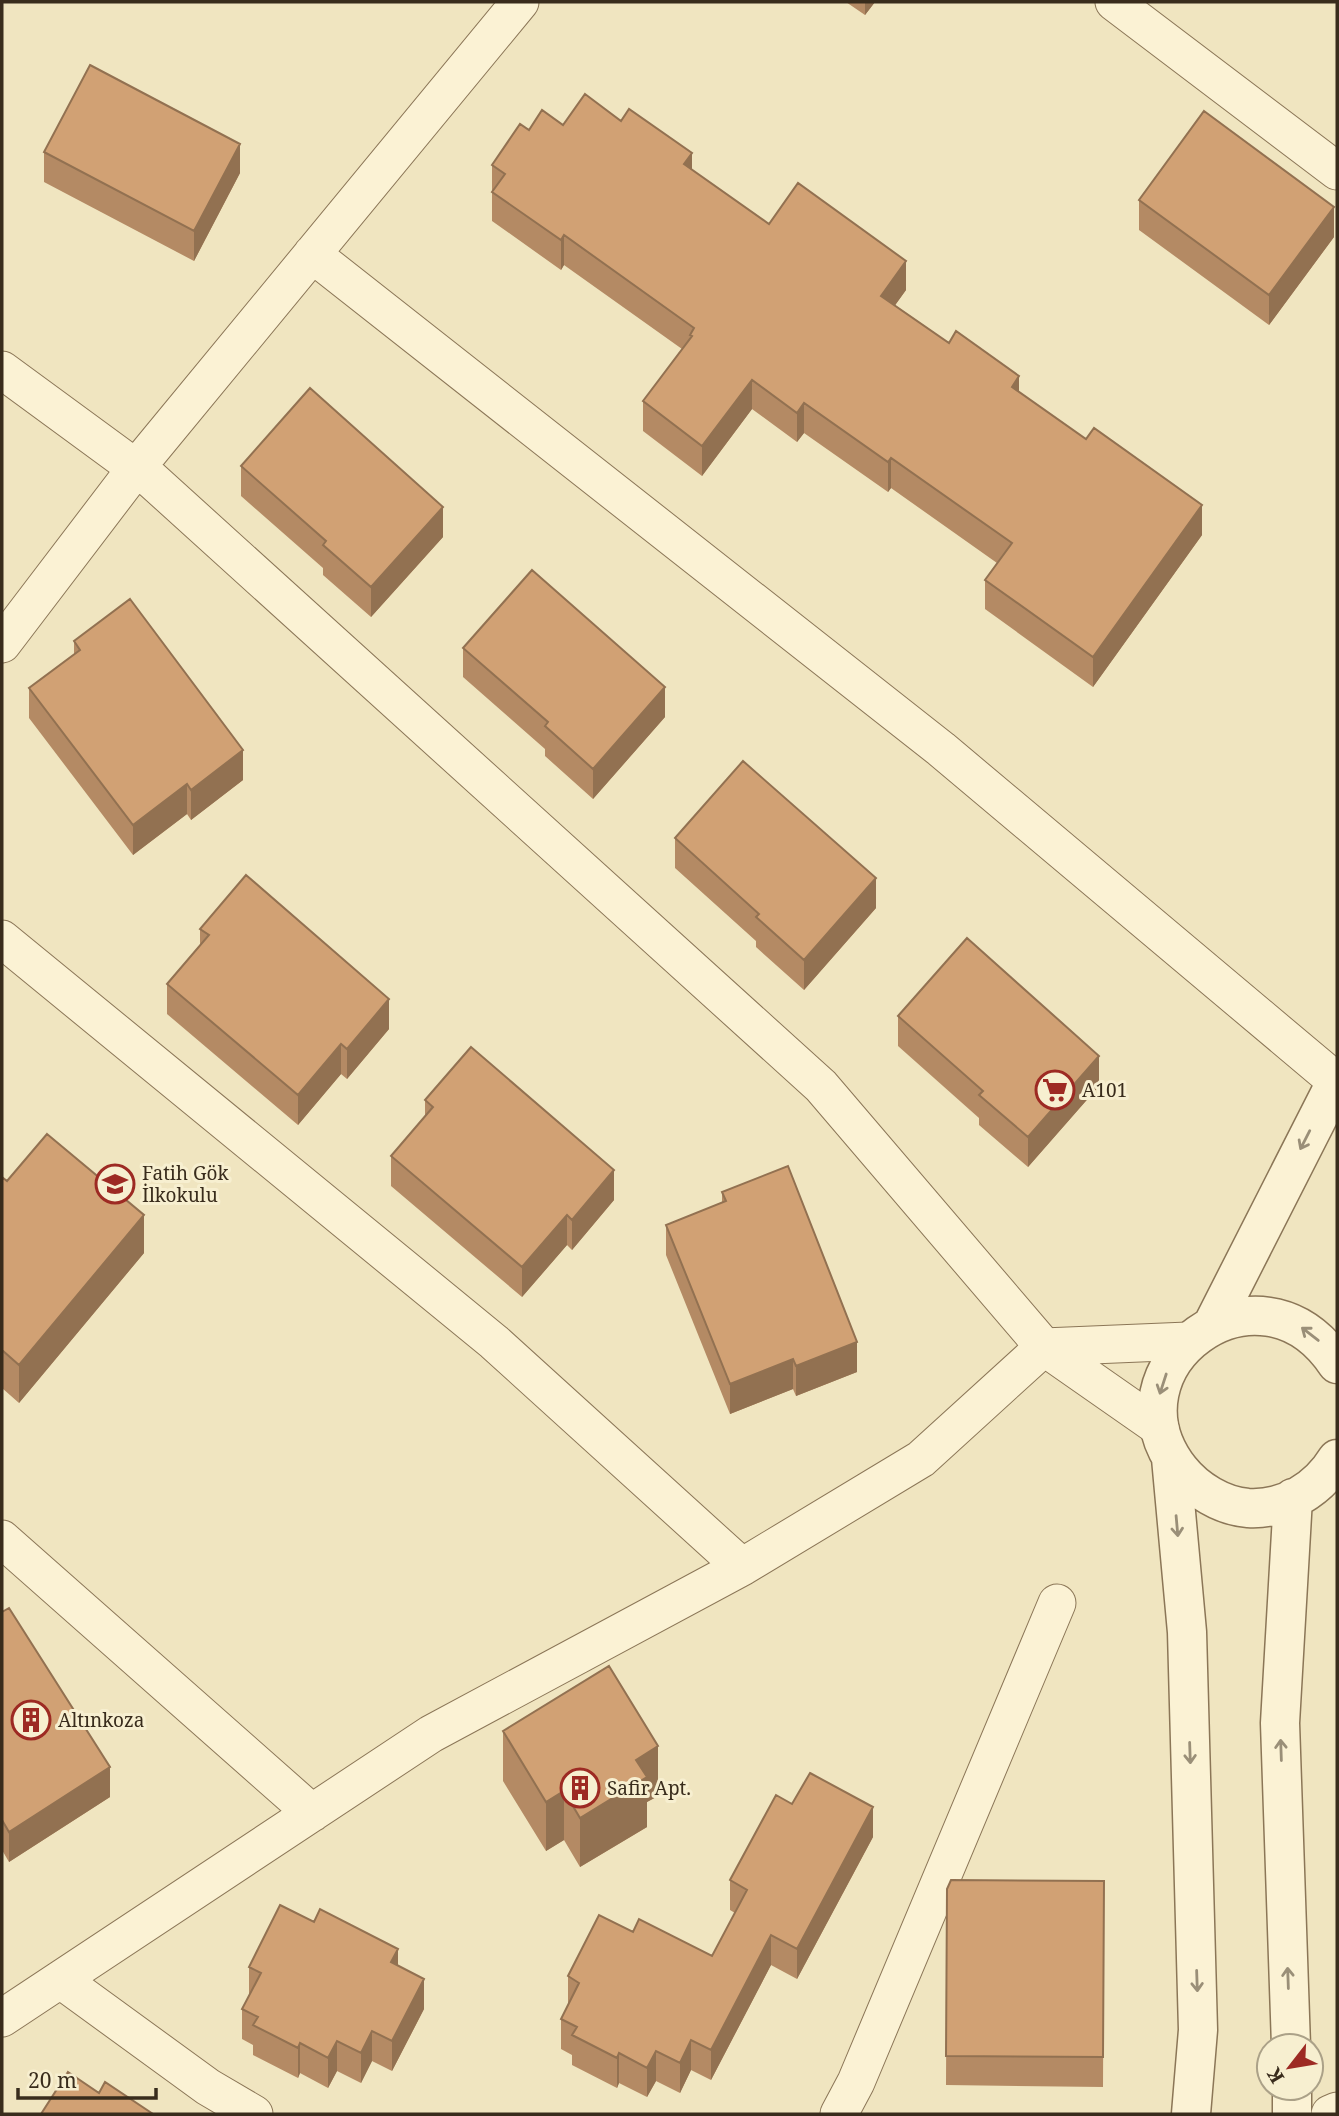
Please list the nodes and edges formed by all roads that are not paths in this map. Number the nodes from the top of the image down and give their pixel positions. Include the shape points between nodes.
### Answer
1 (520, 2) edge
2 (1114, 2) edge
3 (1337, 172) edge
4 (312, 254) junction
5 (2, 370) edge
6 (136, 468) junction
7 (2, 644) edge
8 (2, 939) edge
9 (1337, 1081) edge
10 (1200, 1332) junction
11 (1044, 1346) junction
12 (1337, 1364) edge
13 (1165, 1443) junction
14 (1337, 1459) edge
15 (1313, 1493) edge
16 (2, 1539) edge
17 (742, 1567) junction
18 (1057, 1602) dead end
19 (312, 1813) junction
20 (61, 1980) junction
21 (2, 2018) edge
22 (1291, 2032) edge
23 (1337, 2112) edge
24 (254, 2114) edge
25 (839, 2114) edge
26 (1191, 2114) edge
27 (1331, 2114) edge

1 - 4 street
2 - 3 street
4 - 6 street
4 - 9 street via 940,749
5 - 6 street
6 - 7 street
6 - 11 street via 821,1086
8 - 17 street via 494,1342
9 -> 10 street
10 - 11 street
12 -> 10 street via 1325,1346 1301,1327 1272,1316 1242,1315
10 -> 13 street via 1169,1366 1159,1396
11 - 13 street
11 - 17 street via 921,1459
13 - 15 street via 1190,1483 1217,1500 1248,1508 1280,1505
13 -> 26 street via 1187,1632 1198,2029
14 - 15 street
22 -> 15 street via 1280,1723
16 - 19 street
17 - 19 street via 431,1734
18 - 25 street
19 - 20 street
20 - 21 street
20 - 24 street via 208,2087
23 - 27 street

